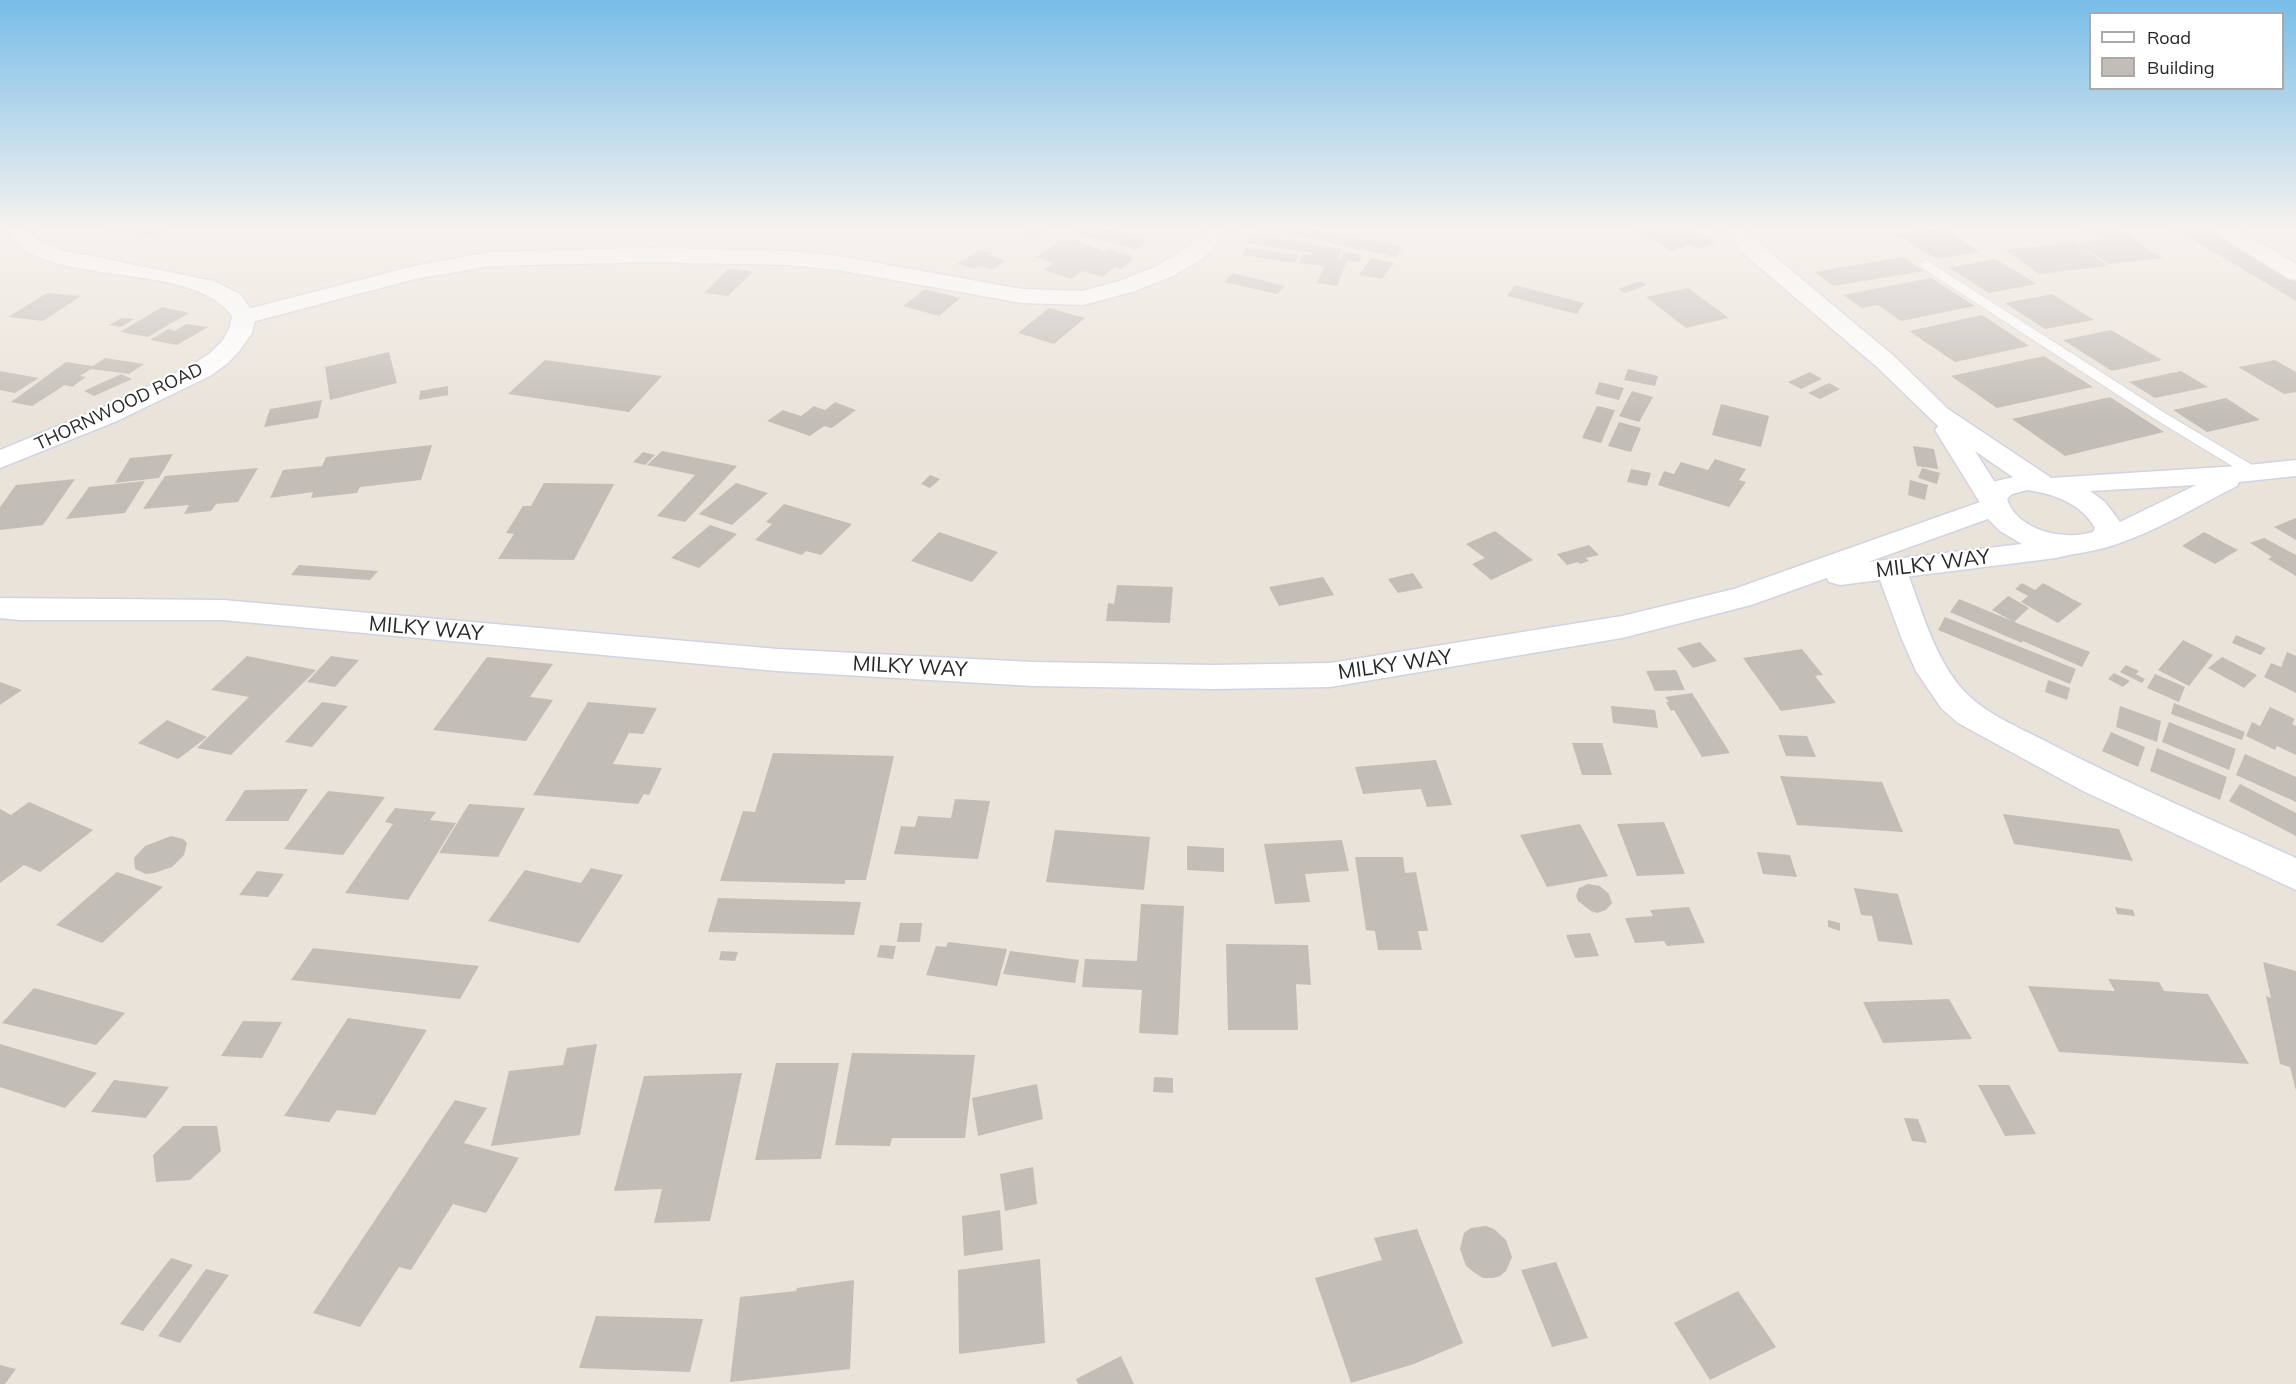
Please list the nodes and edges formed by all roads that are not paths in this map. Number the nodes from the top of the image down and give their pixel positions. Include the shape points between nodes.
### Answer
1 (222, 292) edge
2 (343, 292) edge
3 (997, 292) edge
4 (1107, 292) edge
5 (1802, 292) edge
6 (1968, 292) edge
7 (244, 317) junction
8 (1939, 416) junction
9 (0, 460) edge
10 (2296, 468) edge
11 (2246, 473) junction
12 (2046, 484) junction
13 (1993, 503) junction
14 (2106, 538) junction
15 (2074, 547) junction
16 (1891, 569) junction
17 (1793, 581) junction
18 (7, 610) edge
19 (2296, 875) edge

1 - 7 street via 239,304
2 - 7 street
3 - 4 street via 1070,299
5 - 8 street via 1886,362
6 - 11 lane
7 - 9 street, THORNWOOD ROAD via 236,339 221,357 189,378
8 - 12 street
8 - 13 street
10 - 11 street
11 - 12 street
11 - 14 street
12 - 13 street, MILKY WAY via 2009,483 1996,490
12 - 14 street via 2090,503 2103,515 2109,528
13 - 15 street via 2001,518 2033,538
13 - 17 street, MILKY WAY
14 - 15 street, MILKY WAY via 2093,545
15 - 16 street, MILKY WAY
16 - 17 street, MILKY WAY
16 - 19 street via 1917,639 1954,701 1986,724 2067,768
17 - 18 street, MILKY WAY via 1622,627 1413,663 1330,675 1214,677 1033,674 777,660 223,610

